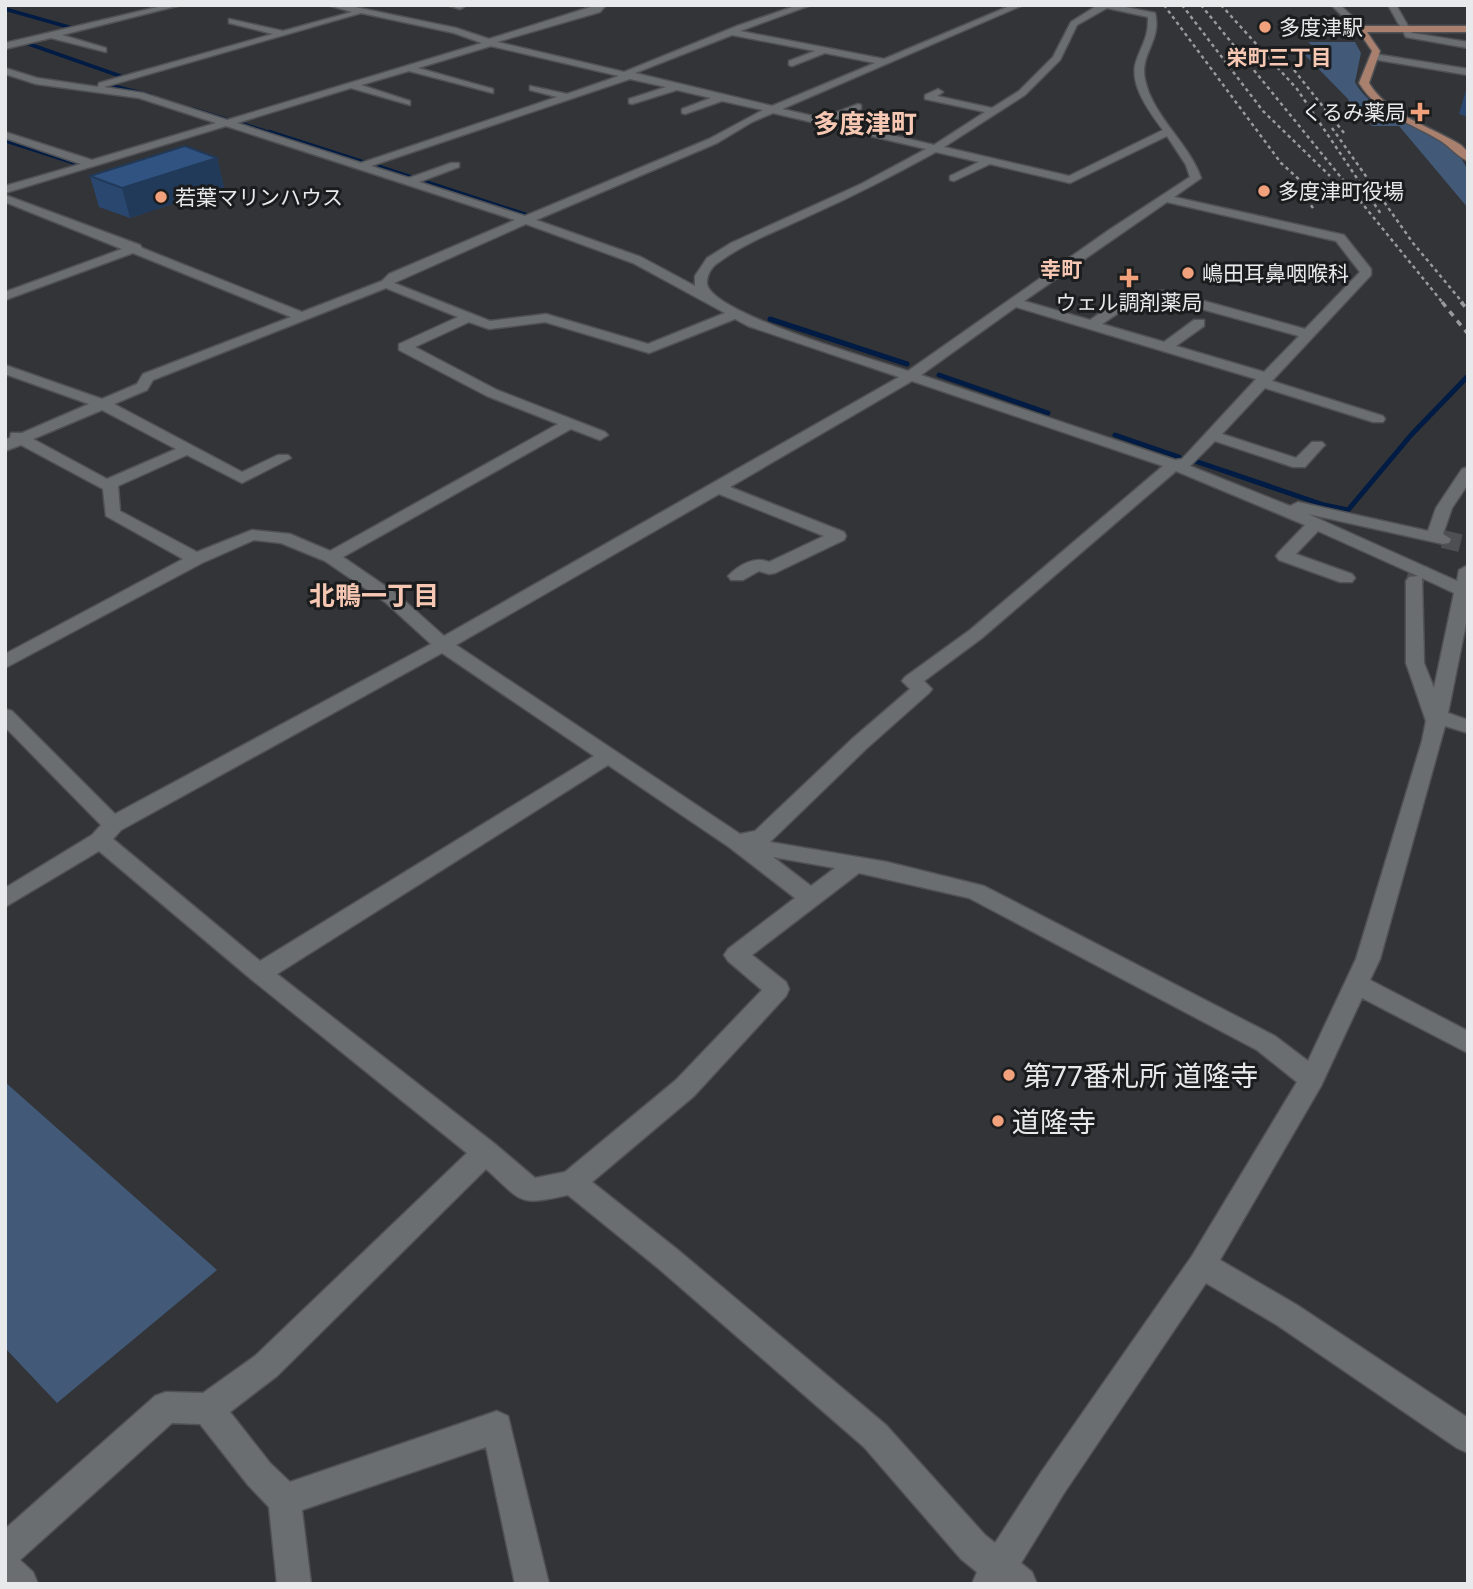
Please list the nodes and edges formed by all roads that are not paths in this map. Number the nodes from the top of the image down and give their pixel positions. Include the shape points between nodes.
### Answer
1 (177, 5) edge
2 (332, 5) edge
3 (383, 5) edge
4 (602, 5) edge
5 (807, 5) edge
6 (985, 5) edge
7 (1019, 5) edge
8 (1105, 5) edge
9 (1335, 5) edge
10 (1392, 5) edge
11 (1008, 9) junction
12 (360, 12) junction
13 (232, 21) dead end
14 (1361, 29) junction
15 (1407, 29) junction
16 (1468, 29) edge
17 (21, 31) dead end
18 (732, 32) junction
19 (282, 34) junction
20 (51, 36) junction
21 (491, 43) junction
22 (1468, 45) edge
23 (5, 46) edge
24 (879, 49) dead end
25 (103, 50) dead end
26 (825, 50) junction
27 (1375, 53) junction
28 (904, 54) junction
29 (1430, 58) dead end
30 (885, 62) junction
31 (792, 63) dead end
32 (133, 68) dead end
33 (409, 68) junction
34 (5, 71) edge
35 (1468, 72) edge
36 (145, 73) junction
37 (630, 74) junction
38 (479, 80) dead end
39 (36, 81) junction
40 (466, 84) junction
41 (15, 85) dead end
42 (353, 86) junction
43 (678, 86) junction
44 (92, 87) junction
45 (533, 88) dead end
46 (490, 91) dead end
47 (939, 92) dead end
48 (565, 96) junction
49 (723, 97) junction
50 (632, 101) dead end
51 (407, 103) dead end
52 (858, 107) dead end
53 (773, 109) junction
54 (685, 111) dead end
55 (993, 111) junction
56 (824, 121) junction
57 (227, 123) junction
58 (1167, 132) junction
59 (5, 135) edge
60 (937, 147) junction
61 (1468, 158) edge
62 (990, 160) junction
63 (92, 164) junction
64 (455, 165) dead end
65 (362, 166) junction
66 (954, 178) dead end
67 (413, 181) junction
68 (5, 190) edge
69 (5, 198) edge
70 (1163, 198) junction
71 (526, 220) junction
72 (136, 248) junction
73 (701, 278) junction
74 (673, 281) junction
75 (386, 285) junction
76 (1163, 294) dead end
77 (5, 296) edge
78 (708, 298) junction
79 (1127, 301) dead end
80 (1015, 302) junction
81 (1213, 308) junction
82 (735, 314) junction
83 (303, 317) junction
84 (469, 317) junction
85 (1092, 325) junction
86 (1307, 334) junction
87 (1166, 347) junction
88 (5, 369) edge
89 (910, 376) junction
90 (1263, 380) junction
91 (102, 404) junction
92 (1378, 419) dead end
93 (570, 424) junction
94 (5, 432) edge
95 (600, 435) dead end
96 (1211, 435) junction
97 (23, 439) junction
98 (1317, 445) dead end
99 (5, 446) edge
100 (189, 449) junction
101 (283, 458) dead end
102 (1174, 465) junction
103 (1468, 472) edge
104 (106, 485) junction
105 (719, 488) junction
106 (1272, 504) junction
107 (1316, 524) junction
108 (1434, 537) junction
109 (331, 557) junction
110 (195, 559) junction
111 (1420, 560) tunnel mouth
112 (737, 576) dead end
113 (1346, 578) dead end
114 (1415, 581) tunnel mouth
115 (1464, 595) edge
116 (443, 645) junction
117 (5, 662) edge
118 (5, 715) edge
119 (1436, 719) junction
120 (1468, 727) edge
121 (610, 755) junction
122 (106, 833) junction
123 (737, 842) junction
124 (853, 866) junction
125 (810, 897) junction
126 (5, 899) edge
127 (259, 973) junction
128 (1356, 984) junction
129 (1468, 1043) edge
130 (1312, 1079) junction
131 (486, 1152) junction
132 (572, 1182) junction
133 (1202, 1265) junction
134 (208, 1409) junction
135 (1468, 1437) edge
136 (285, 1500) junction
137 (5, 1551) edge
138 (5, 1569) edge
139 (1003, 1578) edge
140 (21, 1584) edge
141 (294, 1584) edge
142 (532, 1584) edge

1 - 20 street
2 - 12 street
3 - 12 street
4 - 21 street
5 - 18 street
6 - 11 street
7 - 11 street
8 - 55 street via 1074,24 1057,58 1039,78
8 - 58 street via 1152,15 1153,34 1139,66 1143,85
9 - 14 street
10 - 15 street
11 - 28 street
12 - 19 street
12 - 21 street via 456,31
13 - 19 street
14 - 15 main road
14 - 27 main road
15 - 16 main road
15 - 22 street via 1409,35
17 - 20 street
18 - 26 street
18 - 37 street
19 - 36 street
20 - 23 street
20 - 25 street
21 - 33 street
21 - 37 street
24 - 28 street
26 - 30 street
26 - 31 street
27 - 29 street
27 - 35 street
27 - 61 main road via 1364,83 1372,97 1448,140
28 - 30 street
30 - 53 street
32 - 36 street
33 - 40 street
33 - 42 street
34 - 39 street
36 - 44 street
37 - 43 street
37 - 48 street
38 - 40 street
39 - 41 street
39 - 44 street
40 - 46 street
42 - 51 street
42 - 57 street
43 - 49 street
43 - 50 street
44 - 57 street via 140,95
45 - 48 street
47 - 55 street via 928,97
48 - 65 street
49 - 53 street
49 - 54 street
52 - 56 street
53 - 56 street
53 - 71 street via 713,141
55 - 60 street
56 - 60 street
57 - 63 street
57 - 65 street
58 - 62 street via 1070,180
58 - 70 street via 1196,178
59 - 63 street
60 - 62 street
60 - 73 street via 735,246 711,261
62 - 66 street
63 - 68 street
64 - 67 street
65 - 67 street
67 - 71 street
69 - 72 street
70 - 80 street
70 - 86 street via 1340,238 1367,272
71 - 74 street via 637,260
71 - 75 street via 393,277
72 - 77 street
72 - 83 street
73 - 74 street via 691,283
73 - 78 street
74 - 78 street
75 - 83 street
75 - 84 street
76 - 81 street
78 - 82 street
79 - 85 street
80 - 85 street
80 - 89 street
81 - 86 street
81 - 87 street
82 - 84 street via 649,349 554,319 489,325
82 - 89 street
83 - 91 street via 148,377 142,387
84 - 93 street via 404,347 492,393
85 - 87 street
86 - 90 street
87 - 90 street
88 - 91 street
89 - 102 street
89 - 105 street
90 - 92 street
90 - 96 street
91 - 97 street
91 - 100 street
93 - 95 street
93 - 109 street
94 - 97 street
96 - 98 street via 1299,464
96 - 102 street via 1187,462
97 - 99 street
97 - 104 street
100 - 101 street via 242,478
100 - 104 street
102 - 106 street
102 - 123 street via 975,634 912,681 922,689 762,837
103 - 108 street via 1444,508
104 - 110 street via 111,488 112,513
105 - 112 street via 838,536 769,569 759,564
105 - 116 street
106 - 107 street
106 - 108 street
107 - 113 street via 1284,556 1321,576
107 - 115 street
108 - 111 street
109 - 110 street via 284,538 252,535
109 - 116 street via 391,598
110 - 117 street
114 - 119 street via 1415,663
115 - 119 street
116 - 121 street
116 - 122 street
118 - 122 street
119 - 120 street
119 - 128 street via 1368,959
121 - 123 street
121 - 127 street
122 - 126 street
122 - 127 street
123 - 124 street
123 - 125 street
124 - 125 street
124 - 130 street via 976,892 1266,1043
125 - 132 street via 736,955 777,989 685,1088
127 - 131 street
128 - 129 street
128 - 130 street
130 - 133 street
131 - 132 street via 530,1191
131 - 134 street via 266,1366
132 - 139 street via 875,1436
133 - 135 street via 1287,1315
133 - 139 street via 1053,1482
134 - 136 street
134 - 137 street via 166,1407
136 - 141 street
136 - 142 street via 497,1427
138 - 140 street

